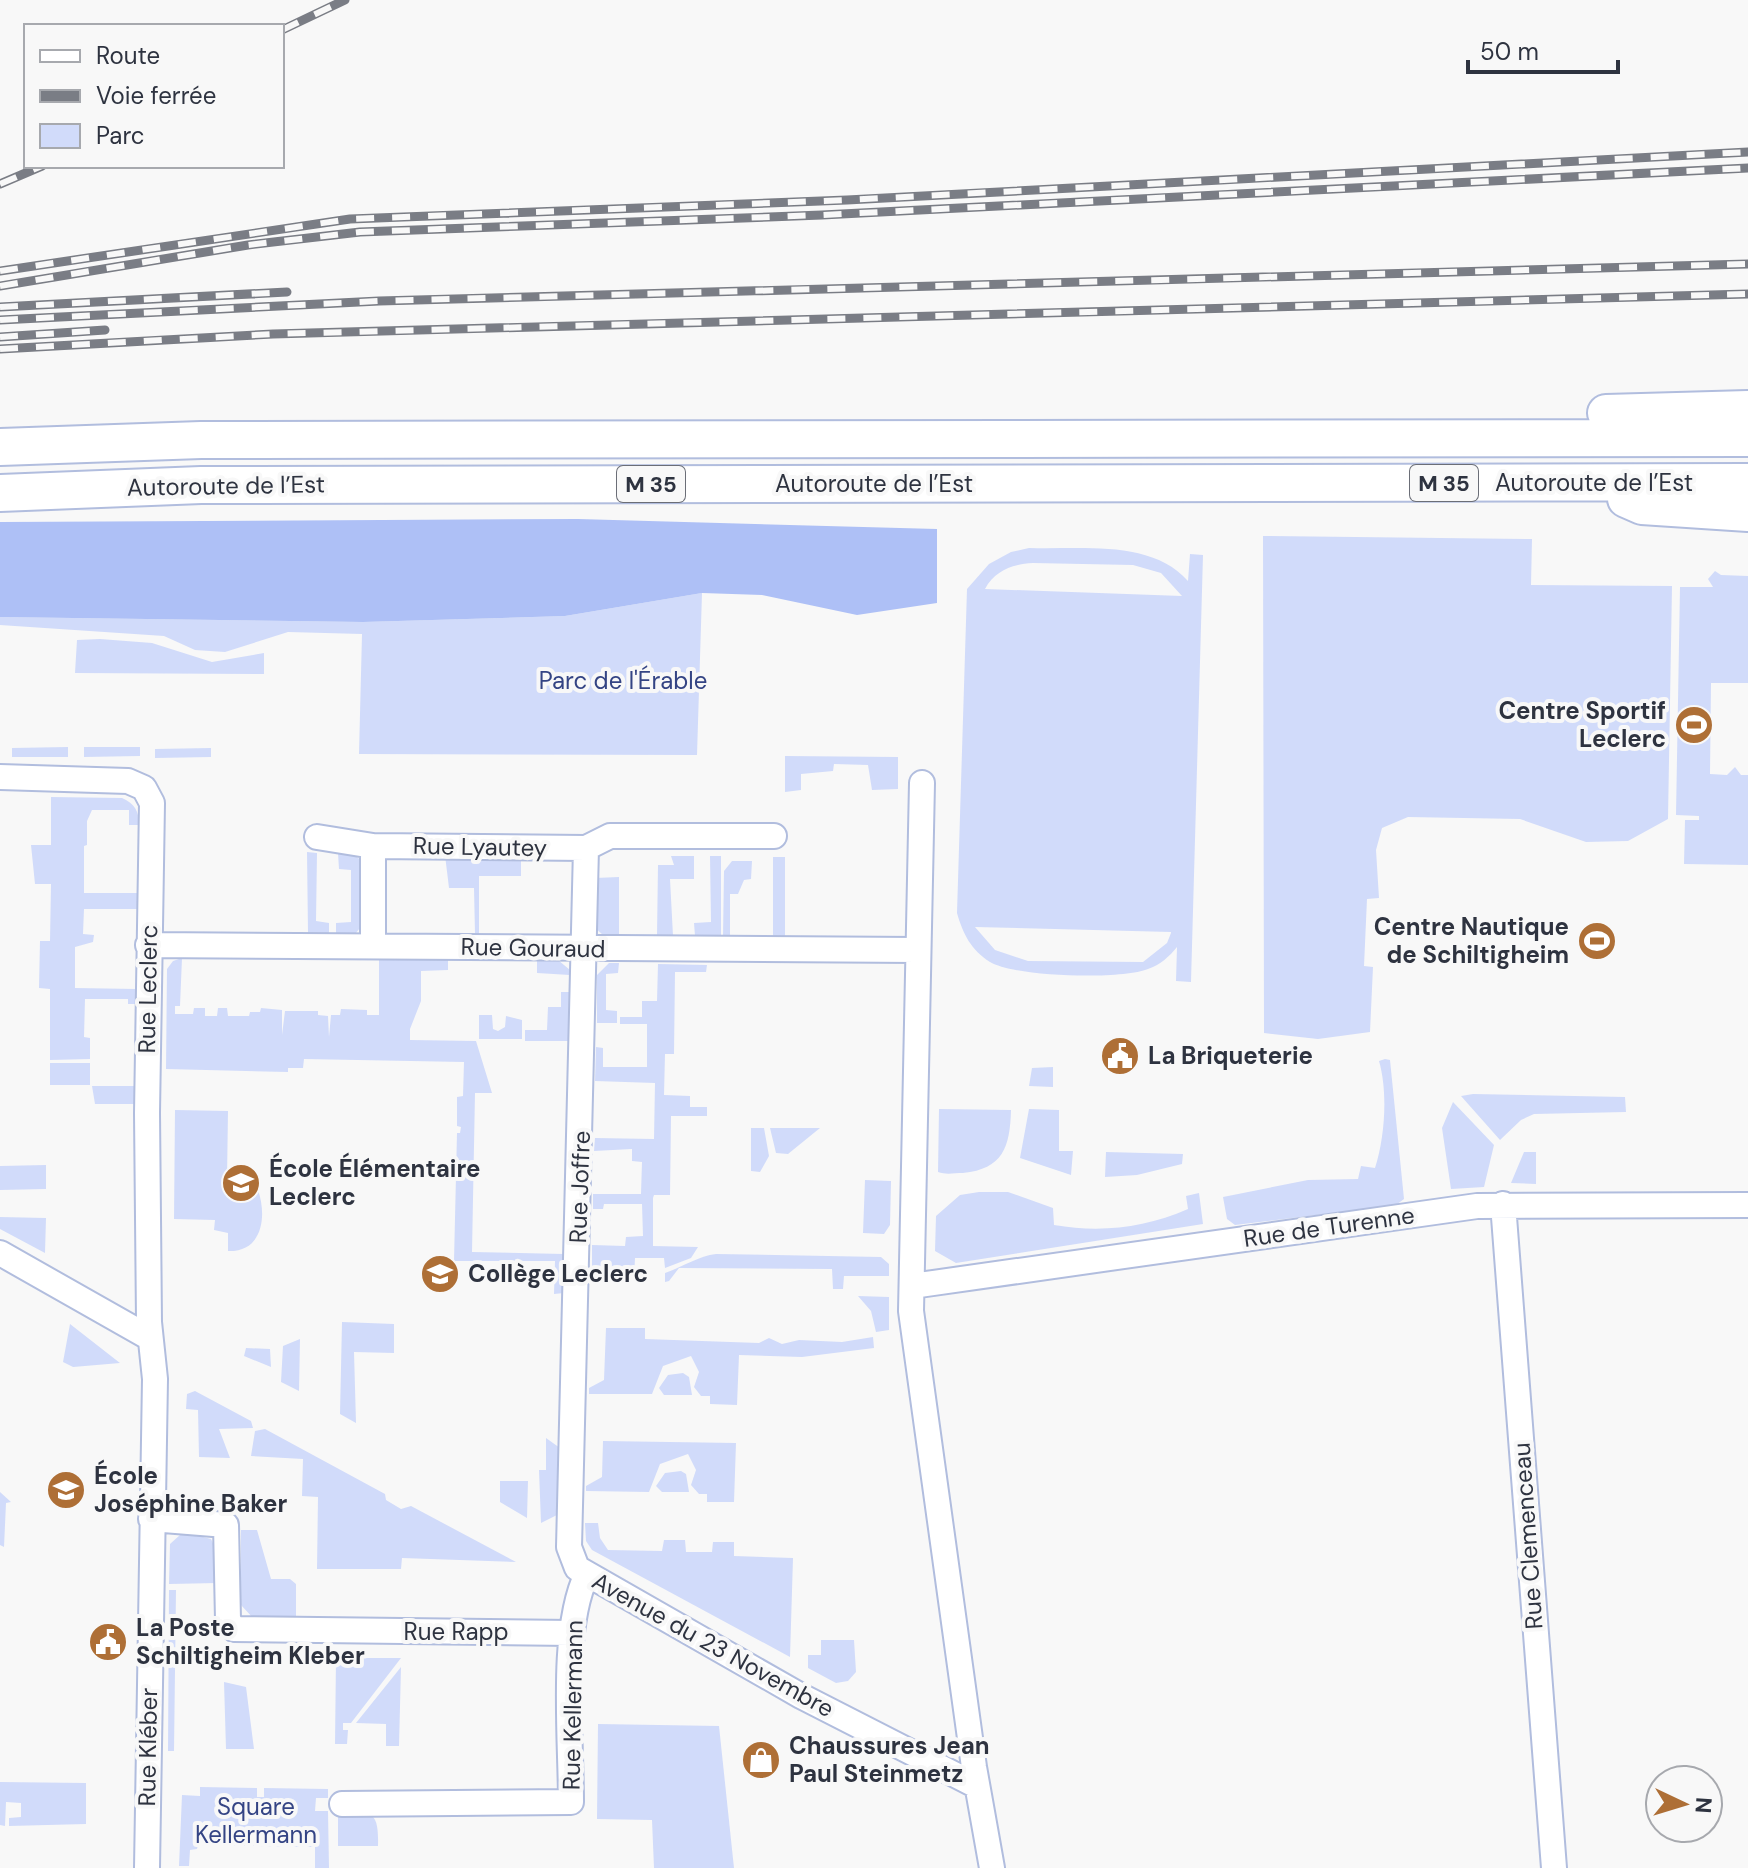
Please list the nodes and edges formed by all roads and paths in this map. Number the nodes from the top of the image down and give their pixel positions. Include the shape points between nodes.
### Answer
1 (1748, 409) edge
2 (1485, 437) junction
3 (1748, 438) edge
4 (0, 447) edge
5 (1748, 482) edge
6 (1587, 483) junction
7 (0, 493) edge
8 (1748, 513) edge
9 (0, 777) edge
10 (922, 783) dead end
11 (774, 836) dead end
12 (317, 837) dead end
13 (373, 846) junction
14 (586, 848) junction
15 (148, 945) junction
16 (373, 946) junction
17 (584, 949) junction
18 (917, 950) junction
19 (1503, 1204) junction
20 (1748, 1205) edge
21 (0, 1253) edge
22 (912, 1286) junction
23 (150, 1338) junction
24 (151, 1519) junction
25 (582, 1571) junction
26 (572, 1633) junction
27 (977, 1786) junction
28 (342, 1804) dead end
29 (147, 1868) edge
30 (992, 1868) edge
31 (1554, 1868) edge

1 - 2 highway via 1529,413
2 - 3 highway, Autoroute de l’Est / M 35
2 - 4 highway, Autoroute de l’Est / M 35 via 201,440
5 - 6 highway, Autoroute de l’Est / M 35
6 - 7 highway, Autoroute de l’Est / M 35 via 216,485
6 - 8 highway via 1642,506
9 - 15 street, Rue Leclerc via 117,780 144,788 152,803
10 - 18 street
11 - 14 street, Rue Lyautey via 610,836
12 - 13 street, Rue Lyautey
13 - 14 street, Rue Lyautey
13 - 16 street
14 - 17 street
15 - 16 street, Rue Gouraud
15 - 23 street, Rue Leclerc
16 - 17 street, Rue Gouraud
17 - 18 street, Rue Gouraud
17 - 25 street, Rue Joffre via 569,1547
18 - 22 street
19 - 20 street, Rue de Turenne
19 - 22 street, Rue de Turenne
19 - 31 street, Rue Clemenceau
21 - 23 street
22 - 27 street
23 - 24 street, Rue Kléber via 155,1379
24 - 26 street, Rue Rapp via 226,1525 228,1620 234,1629
24 - 29 street, Rue Kléber
25 - 26 street, Rue Kellermann
25 - 27 street, Avenue du 23 Novembre via 801,1696
26 - 28 street, Rue Kellermann via 571,1802
27 - 30 street

